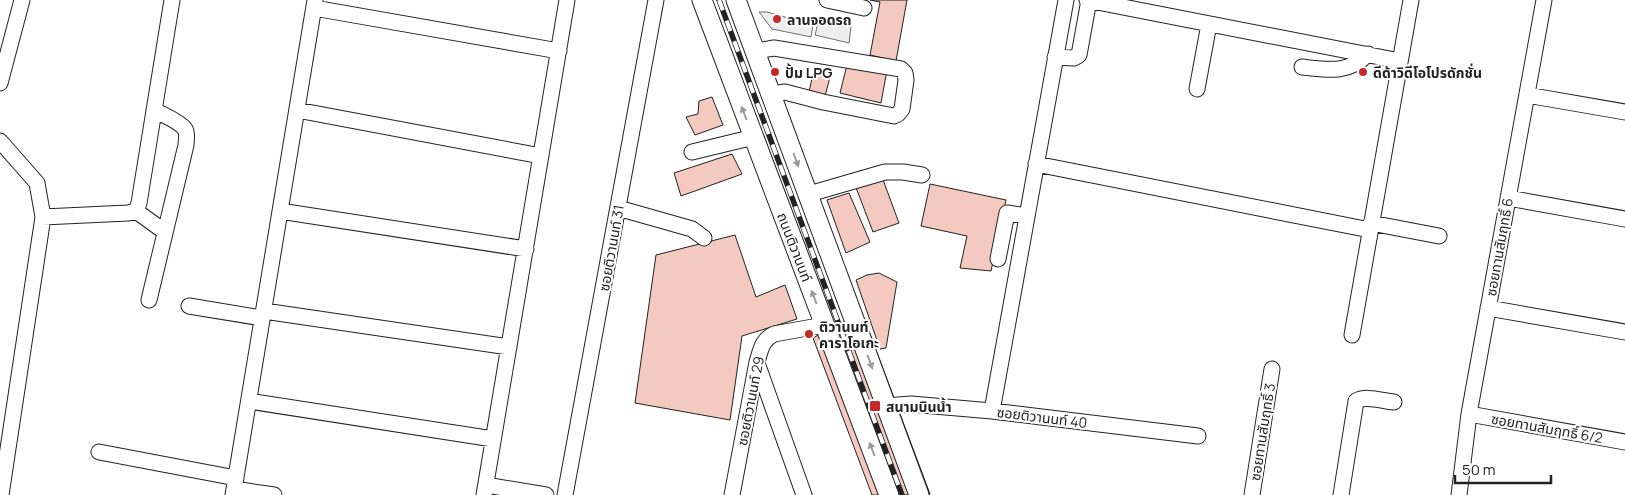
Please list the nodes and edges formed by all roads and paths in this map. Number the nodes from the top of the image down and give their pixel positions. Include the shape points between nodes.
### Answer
1 (22, 0) edge
2 (172, 0) edge
3 (567, 0) edge
4 (656, 0) edge
5 (702, 0) edge
6 (736, 0) edge
7 (827, 0) edge
8 (1066, 0) edge
9 (1088, 0) edge
10 (1411, 0) edge
11 (1544, 0) edge
12 (314, 4) edge
13 (864, 8) dead end
14 (1209, 24) junction
15 (6, 40) edge
16 (559, 51) junction
17 (756, 51) junction
18 (1368, 54) junction
19 (1056, 57) junction
20 (1400, 61) junction
21 (1302, 67) dead end
22 (0, 83) edge
23 (1197, 89) dead end
24 (772, 94) junction
25 (1527, 95) junction
26 (154, 110) junction
27 (297, 110) junction
28 (1625, 112) edge
29 (754, 137) junction
30 (0, 141) edge
31 (692, 152) dead end
32 (541, 156) junction
33 (1036, 164) junction
34 (922, 174) dead end
35 (809, 194) junction
36 (1508, 198) junction
37 (618, 208) junction
38 (136, 210) junction
39 (280, 210) junction
40 (1027, 216) junction
41 (43, 217) junction
42 (1625, 220) edge
43 (1371, 226) junction
44 (165, 232) junction
45 (1439, 236) dead end
46 (704, 238) dead end
47 (526, 249) junction
48 (998, 259) dead end
49 (149, 300) dead end
50 (189, 306) dead end
51 (1488, 308) junction
52 (263, 314) junction
53 (824, 325) junction
54 (1625, 332) edge
55 (1352, 335) dead end
56 (509, 347) junction
57 (757, 362) junction
58 (1272, 369) dead end
59 (248, 401) junction
60 (1394, 402) dead end
61 (886, 406) junction
62 (992, 411) junction
63 (1469, 414) junction
64 (1198, 436) dead end
65 (493, 439) junction
66 (1625, 442) edge
67 (99, 452) dead end
68 (234, 487) edge
69 (485, 490) edge
70 (1, 495) edge
71 (274, 495) edge
72 (546, 495) edge
73 (566, 495) edge
74 (732, 495) edge
75 (804, 495) edge
76 (889, 495) edge
77 (920, 495) edge
78 (1252, 495) edge
79 (1341, 495) edge
80 (1459, 495) edge

1 - 15 street
2 - 26 street
3 - 16 street
4 - 37 street, ซอยติวานนท์ 31
29 -> 5 main road, ถนนติวานนท์
6 - 17 main road
7 - 13 street
8 - 19 street
9 - 14 street
9 - 19 street via 1079,55 1074,58
10 - 20 street
11 - 25 street, ซอยทานสัมฤทธิ์ 6
12 - 16 street
12 - 27 street
14 - 18 street
14 - 23 street
15 - 22 street
16 - 32 street
17 - 24 main road
17 - 24 street via 774,48 901,69 906,80 902,109 894,116 785,92
18 - 20 street
18 - 21 street via 1359,64 1345,68
19 - 33 street
20 - 43 street
24 -> 35 main road
25 - 28 street
25 - 36 street, ซอยทานสัมฤทธิ์ 6
26 - 38 street
26 - 44 street via 179,124 187,134
27 - 32 street
27 - 39 street
29 - 31 street
53 -> 29 main road, ถนนติวานนท์
30 - 41 street via 37,183
32 - 47 street
33 - 40 street
33 - 43 street
34 - 35 street via 885,172
35 -> 61 main road
36 - 42 street
36 - 51 street, ซอยทานสัมฤทธิ์ 6
37 - 46 street via 692,229
37 - 73 street, ซอยติวานนท์ 31
38 - 41 street
38 - 44 street
39 - 47 street
39 - 52 street
40 - 48 street via 1007,213
40 - 62 street
41 - 70 street
43 - 45 street
43 - 55 street
44 - 49 street
47 - 56 street
50 - 52 street
51 - 54 street
51 - 63 street, ซอยทานสัมฤทธิ์ 6
52 - 56 street
52 - 59 street
53 - 57 street, ซอยติวานนท์ 29 via 768,337 762,343
76 -> 53 main road, ถนนติวานนท์
56 - 65 street
57 - 74 street, ซอยติวานนท์ 29
57 - 75 street
58 - 78 street, ซอยทานสัมฤทธิ์ 3
59 - 65 street
59 - 68 street
60 - 79 street via 1366,398 1356,401
61 - 62 street, ซอยติวานนท์ 40 via 911,404
61 - 77 main road
62 - 64 street, ซอยติวานนท์ 40
63 - 66 street, ซอยทานสัมฤทธิ์ 6/2
63 - 80 street, ซอยทานสัมฤทธิ์ 6
65 - 69 street
67 - 68 street
68 - 71 street
69 - 72 street

